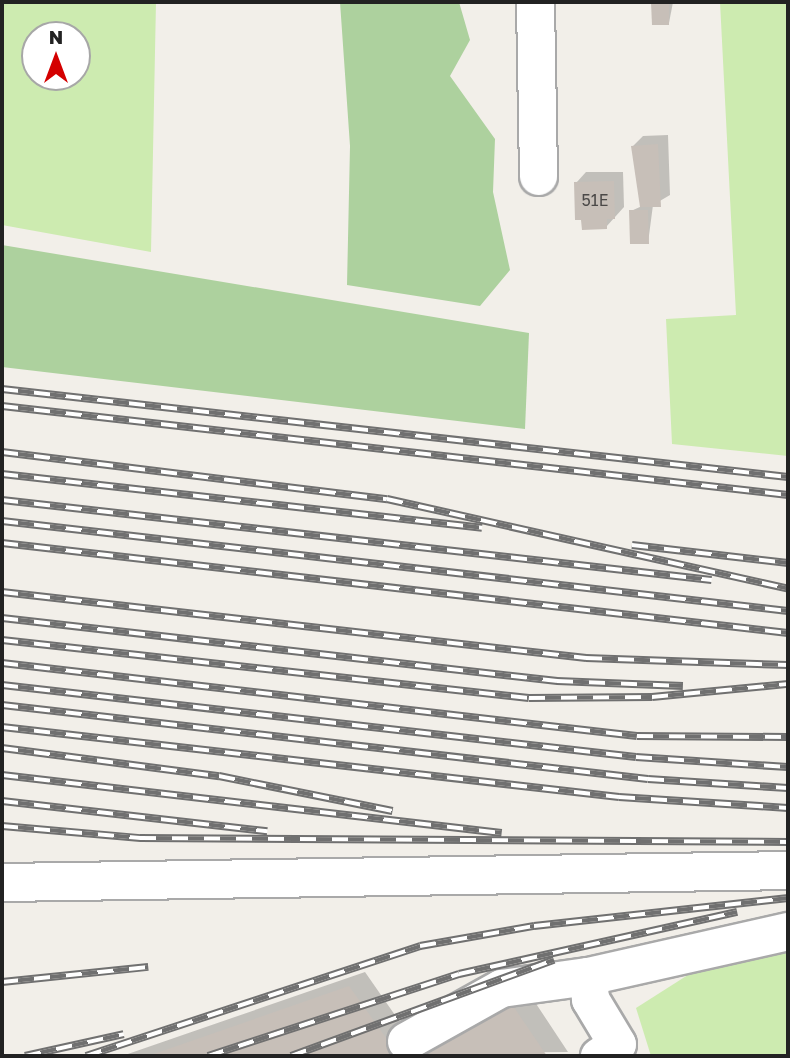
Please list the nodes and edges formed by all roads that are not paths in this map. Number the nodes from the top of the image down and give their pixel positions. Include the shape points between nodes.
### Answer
1 (535, 2) edge
2 (538, 176) dead end
3 (788, 870) edge
4 (2, 882) edge
5 (788, 931) edge
6 (588, 976) junction
7 (406, 1041) dead end
8 (599, 1056) edge

1 - 2 street
3 - 4 street
5 - 6 street
6 - 7 street via 501,988
6 - 8 street via 590,999 617,1044

